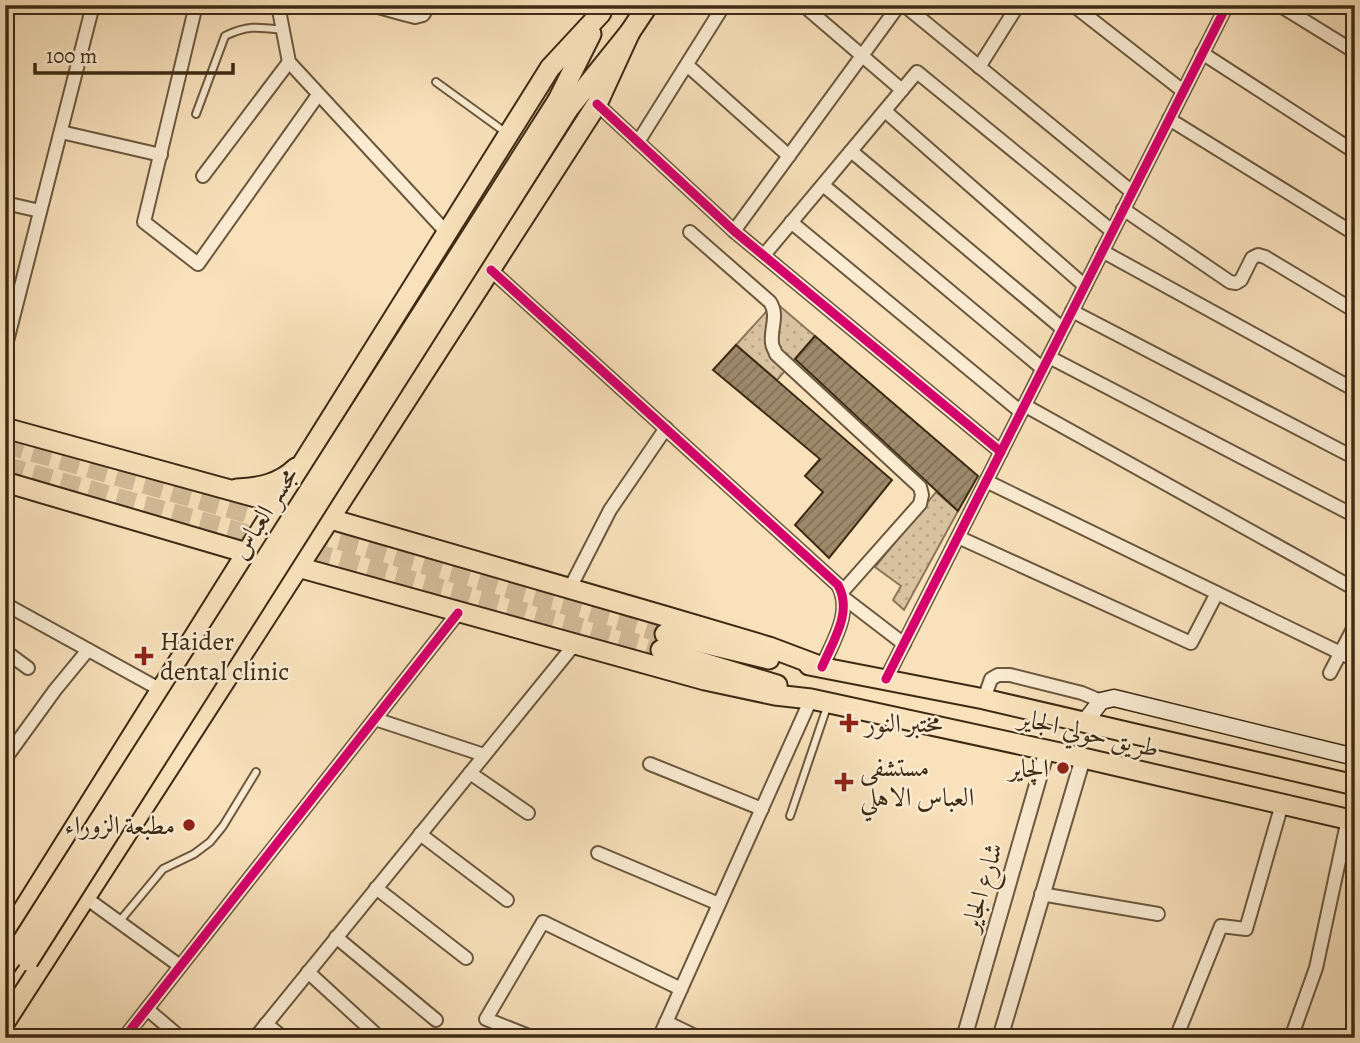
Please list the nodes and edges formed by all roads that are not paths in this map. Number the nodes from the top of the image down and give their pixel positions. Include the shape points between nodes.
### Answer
1 (93, 5) edge
2 (196, 5) edge
3 (278, 5) edge
4 (371, 5) edge
5 (429, 5) edge
6 (648, 5) edge
7 (724, 5) edge
8 (803, 5) edge
9 (901, 5) edge
10 (1018, 5) edge
11 (1073, 5) edge
12 (1279, 5) edge
13 (1225, 6) edge
14 (603, 9) edge
15 (283, 30) junction
16 (630, 32) junction
17 (1355, 52) edge
18 (1202, 53) junction
19 (862, 56) junction
20 (289, 62) junction
21 (687, 65) junction
22 (979, 67) junction
23 (436, 82) dead end
24 (902, 90) junction
25 (1184, 90) junction
26 (318, 95) junction
27 (564, 104) junction
28 (597, 104) junction
29 (885, 111) junction
30 (197, 114) dead end
31 (1169, 120) junction
32 (61, 132) junction
33 (508, 135) junction
34 (638, 142) junction
35 (851, 150) junction
36 (1355, 152) edge
37 (161, 155) junction
38 (789, 156) junction
39 (203, 176) dead end
40 (822, 185) junction
41 (1132, 192) junction
42 (5, 203) edge
43 (1124, 209) junction
44 (40, 211) junction
45 (791, 222) junction
46 (734, 230) junction
47 (1112, 231) junction
48 (690, 232) dead end
49 (447, 233) junction
50 (1355, 234) edge
51 (1102, 251) junction
52 (764, 255) junction
53 (491, 270) junction
54 (1085, 286) junction
55 (1355, 311) edge
56 (1072, 312) junction
57 (1063, 329) junction
58 (5, 349) edge
59 (1046, 363) junction
60 (1355, 390) edge
61 (1023, 409) junction
62 (5, 428) edge
63 (666, 428) junction
64 (1001, 452) junction
65 (307, 458) junction
66 (1355, 458) edge
67 (357, 477) junction
68 (986, 481) junction
69 (5, 482) edge
70 (222, 488) junction
71 (278, 503) junction
72 (1355, 516) edge
73 (330, 519) junction
74 (375, 531) junction
75 (958, 537) junction
76 (207, 542) junction
77 (247, 553) junction
78 (299, 568) junction
79 (230, 579) junction
80 (341, 579) junction
81 (570, 588) junction
82 (1355, 589) edge
83 (1217, 593) junction
84 (843, 595) junction
85 (277, 601) junction
86 (5, 604) edge
87 (458, 613) junction
88 (1355, 625) edge
89 (904, 644) junction
90 (574, 645) junction
91 (88, 650) junction
92 (5, 651) edge
93 (1340, 653) junction
94 (1355, 660) edge
95 (822, 667) junction
96 (29, 668) dead end
97 (1330, 673) dead end
98 (886, 679) junction
99 (161, 690) junction
100 (984, 699) junction
101 (819, 701) junction
102 (1101, 702) junction
103 (374, 719) junction
104 (1084, 723) junction
105 (1047, 750) junction
106 (484, 755) junction
107 (1355, 757) edge
108 (1083, 758) junction
109 (5, 759) edge
110 (650, 764) dead end
111 (256, 772) dead end
112 (470, 772) junction
113 (1355, 785) edge
114 (1282, 804) junction
115 (762, 808) junction
116 (528, 813) dead end
117 (790, 816) dead end
118 (1351, 820) edge
119 (420, 834) junction
120 (598, 853) dead end
121 (376, 888) junction
122 (1041, 894) junction
123 (86, 898) junction
124 (507, 900) dead end
125 (719, 904) junction
126 (1158, 914) dead end
127 (119, 922) junction
128 (336, 937) junction
129 (13, 955) edge
130 (466, 958) dead end
131 (180, 966) junction
132 (307, 972) junction
133 (681, 989) junction
134 (146, 1009) junction
135 (5, 1020) edge
136 (436, 1020) dead end
137 (666, 1022) junction
138 (266, 1024) junction
139 (124, 1038) edge
140 (181, 1038) edge
141 (255, 1038) edge
142 (284, 1038) edge
143 (380, 1038) edge
144 (534, 1038) edge
145 (659, 1038) edge
146 (699, 1038) edge
147 (964, 1038) edge
148 (1000, 1038) edge
149 (1176, 1038) edge
150 (1291, 1038) edge

1 - 32 street
2 - 37 street
3 - 15 street
4 - 5 street via 415,17 423,15
6 - 16 highway
7 - 21 street
8 - 19 street
9 - 19 street
9 - 22 street
10 - 22 street
11 - 25 street
12 - 17 street
13 - 18 street
14 - 27 highway
14 - 33 highway via 550,68
15 - 20 street
15 - 30 lane via 252,26 225,36
16 - 27 highway
16 - 28 highway
18 - 25 street
18 - 36 street
19 - 24 street
19 - 38 street
20 - 26 street
20 - 39 street
21 - 34 street
21 - 38 street
22 - 41 street
23 - 33 lane
24 - 29 street
24 - 47 street via 917,72
25 - 31 street
26 - 37 street via 198,264 145,222
26 - 49 street
27 - 129 highway, مجسر العباس, bridge
28 - 34 street
28 - 53 highway
29 - 35 street
29 - 54 street
31 - 41 street
31 - 50 street
32 - 37 street
32 - 44 street
33 - 49 highway
34 - 46 street
35 - 40 street
35 - 57 street
38 - 46 street
40 - 45 street
40 - 59 street
41 - 43 street
42 - 44 street
43 - 47 street
43 - 55 street via 1230,282 1241,280 1252,258 1258,256
44 - 58 street
45 - 52 street
45 - 61 street
46 - 52 street
47 - 51 street
48 - 84 street via 770,302 776,354 920,487 920,503
49 - 65 highway
51 - 54 street
51 - 60 street
52 - 64 street
53 - 63 street
53 - 67 highway
54 - 56 street
56 - 57 street
56 - 66 street
57 - 59 street
59 - 61 street
59 - 72 street
61 - 64 street
61 - 82 street
62 - 70 highway
63 - 81 street via 610,510
63 - 84 street via 822,569
64 - 68 street
65 - 70 highway via 278,481
65 - 71 highway
67 - 73 highway
67 - 74 highway via 355,506
68 - 75 street
68 - 83 street
69 - 76 highway
70 - 71 highway
71 - 73 highway
71 - 77 highway
73 - 74 highway
73 - 78 highway
74 - 81 highway
75 - 83 street via 1191,643
75 - 89 street
76 - 77 highway
76 - 79 highway via 228,559
77 - 78 highway
77 - 79 highway
78 - 80 highway
78 - 85 highway
79 - 99 highway
80 - 85 highway via 302,582
80 - 87 highway
81 - 95 highway
83 - 93 street
84 - 89 street
84 - 95 street via 842,617
85 - 123 highway
86 - 91 street
87 - 90 highway
87 - 103 street
88 - 93 street
89 - 98 street
90 - 101 highway via 705,680
90 - 106 street
91 - 99 street
91 - 109 street
92 - 96 street
93 - 94 street
93 - 97 street
95 - 98 highway, طريق حولي الجاير
95 - 101 highway via 663,642
98 - 100 highway, طريق حولي الجاير
99 - 129 highway
100 - 102 street via 991,679 1004,674
100 - 104 highway, طريق حولي الجاير
101 - 105 highway, طريق حولي الجاير
101 - 115 street
101 - 117 lane
102 - 104 main road
102 - 107 main road via 1114,698
103 - 106 street
103 - 131 street
104 - 113 highway, طريق حولي الجاير
105 - 108 highway, طريق حولي الجاير
105 - 147 street, شارع الجاير
106 - 112 street
108 - 114 highway, طريق حولي الجاير
108 - 122 street
110 - 115 street
111 - 127 lane via 210,842 163,869
112 - 116 street
112 - 119 street
114 - 118 highway, طريق حولي الجاير
114 - 149 street via 1246,929 1221,926
115 - 125 street
118 - 150 street via 1316,968
119 - 121 street
119 - 124 street
120 - 125 street
121 - 128 street
121 - 130 street
122 - 126 street
122 - 148 street
123 - 127 street
123 - 135 highway
125 - 133 street
127 - 131 street
128 - 132 street
128 - 136 street
129 - 135 highway
131 - 134 street
132 - 138 street
132 - 143 street
133 - 137 street
133 - 144 street via 543,922 486,1019
134 - 139 street
134 - 140 street
137 - 145 street
137 - 146 street
138 - 141 street
138 - 142 street

